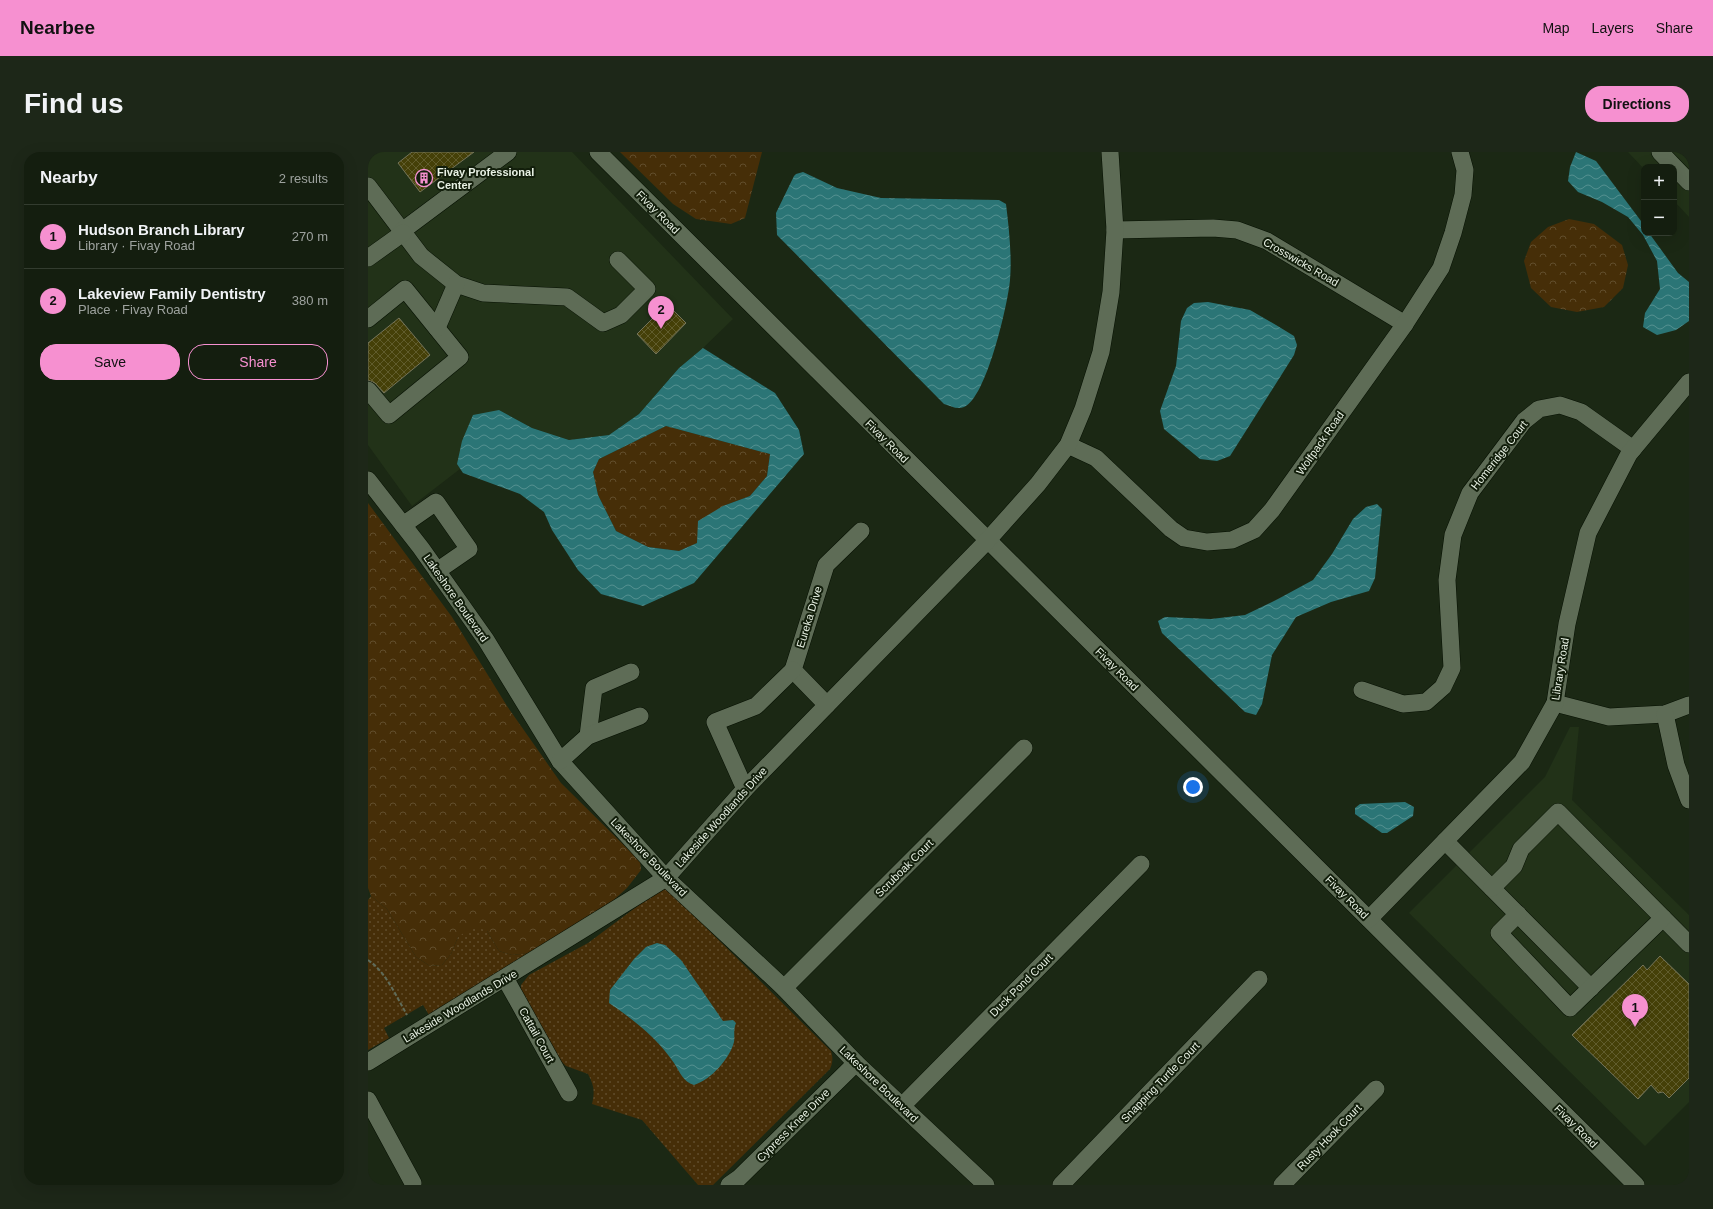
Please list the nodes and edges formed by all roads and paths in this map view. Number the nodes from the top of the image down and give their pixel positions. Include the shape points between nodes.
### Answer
1 (508, 152) edge
2 (598, 152) edge
3 (1110, 152) edge
4 (1460, 152) edge
5 (1660, 152) edge
6 (1689, 182) edge
7 (368, 186) edge
8 (1115, 230) junction
9 (402, 232) junction
10 (368, 258) edge
11 (618, 260) dead end
12 (456, 284) junction
13 (368, 319) edge
14 (1405, 324) junction
15 (437, 328) junction
16 (1689, 382) edge
17 (368, 390) edge
18 (1068, 444) junction
19 (1633, 450) junction
20 (368, 480) edge
21 (403, 525) junction
22 (861, 531) dead end
23 (987, 540) junction
24 (437, 571) junction
25 (793, 670) junction
26 (631, 672) dead end
27 (1362, 690) dead end
28 (1555, 703) junction
29 (827, 705) junction
30 (1689, 705) edge
31 (1665, 714) junction
32 (640, 716) dead end
33 (588, 736) junction
34 (1024, 748) dead end
35 (560, 761) junction
36 (745, 788) junction
37 (1689, 800) edge
38 (1445, 841) junction
39 (1141, 864) dead end
40 (666, 878) junction
41 (1492, 888) junction
42 (1518, 914) junction
43 (1663, 918) junction
44 (1369, 919) junction
45 (1689, 944) edge
46 (368, 960) edge
47 (505, 978) junction
48 (1259, 979) dead end
49 (784, 988) junction
50 (1591, 988) junction
51 (406, 1015) dead end
52 (368, 1062) edge
53 (856, 1063) junction
54 (1376, 1089) dead end
55 (568, 1093) dead end
56 (368, 1100) edge
57 (902, 1106) junction
58 (414, 1183) dead end
59 (729, 1185) edge
60 (986, 1185) edge
61 (1060, 1185) edge
62 (1282, 1185) edge
63 (1636, 1185) edge

1 - 9 street
2 - 23 street, Fivay Road
3 - 8 street, Lakeside Woodlands Drive
4 - 14 street, Wolfpack Road via 1465,170 1463,195 1453,233 1441,268
5 - 6 street
7 - 9 street
8 - 14 street, Crosswicks Road via 1237,230 1267,241
8 - 18 street, Lakeside Woodlands Drive via 1111,292 1101,352 1083,409
9 - 10 street
9 - 12 street via 422,256
11 - 12 street via 647,289 621,315 603,323 566,297 483,293
12 - 15 street
13 - 15 street via 405,289
14 - 18 street, Wolfpack Road via 1272,510 1254,530 1232,540 1207,542 1184,538 1171,529 1096,458
15 - 17 street via 460,357 389,415
16 - 19 street, Library Road
18 - 23 street, Lakeside Woodlands Drive via 1038,484
19 - 27 street, Homeridge Court via 1581,412 1560,405 1539,409 1524,421 1470,493 1453,535 1447,580 1452,668 1443,687 1426,702 1403,704
19 - 28 street, Library Road via 1588,533 1567,624
20 - 21 street, Lakeshore Boulevard
21 - 24 street, Lakeshore Boulevard
21 - 24 street via 436,502 469,549
22 - 25 street, Eureka Drive via 826,565
23 - 29 street, Lakeside Woodlands Drive
23 - 44 street, Fivay Road
24 - 35 street, Lakeshore Boulevard via 486,640
25 - 29 street
25 - 36 street via 756,706 715,722
26 - 33 street via 594,688
28 - 31 street via 1609,717
28 - 38 street, Library Road via 1522,762
29 - 36 street, Lakeside Woodlands Drive
30 - 31 street
31 - 37 street via 1676,765
32 - 33 street
33 - 35 street
34 - 49 street, Scruboak Court
35 - 40 street, Lakeshore Boulevard
36 - 40 street, Lakeside Woodlands Drive
38 - 41 street
38 - 44 street, Library Road
39 - 57 street, Duck Pond Court
40 - 47 street, Lakeside Woodlands Drive
40 - 49 street, Lakeshore Boulevard
41 - 42 street
41 - 43 street via 1514,866 1521,849 1558,812
42 - 50 street
42 - 50 street via 1499,933 1570,1008
43 - 45 street
43 - 50 street
44 - 63 street, Fivay Road
46 - 51 path via 382,973
47 - 52 street, Lakeside Woodlands Drive
47 - 55 street, Cattail Court
48 - 61 street, Snapping Turtle Court
49 - 53 street, Lakeshore Boulevard
53 - 57 street, Lakeshore Boulevard
53 - 59 street, Cypress Knee Drive
54 - 62 street, Rusty Hook Court
56 - 58 street
57 - 60 street, Lakeshore Boulevard

